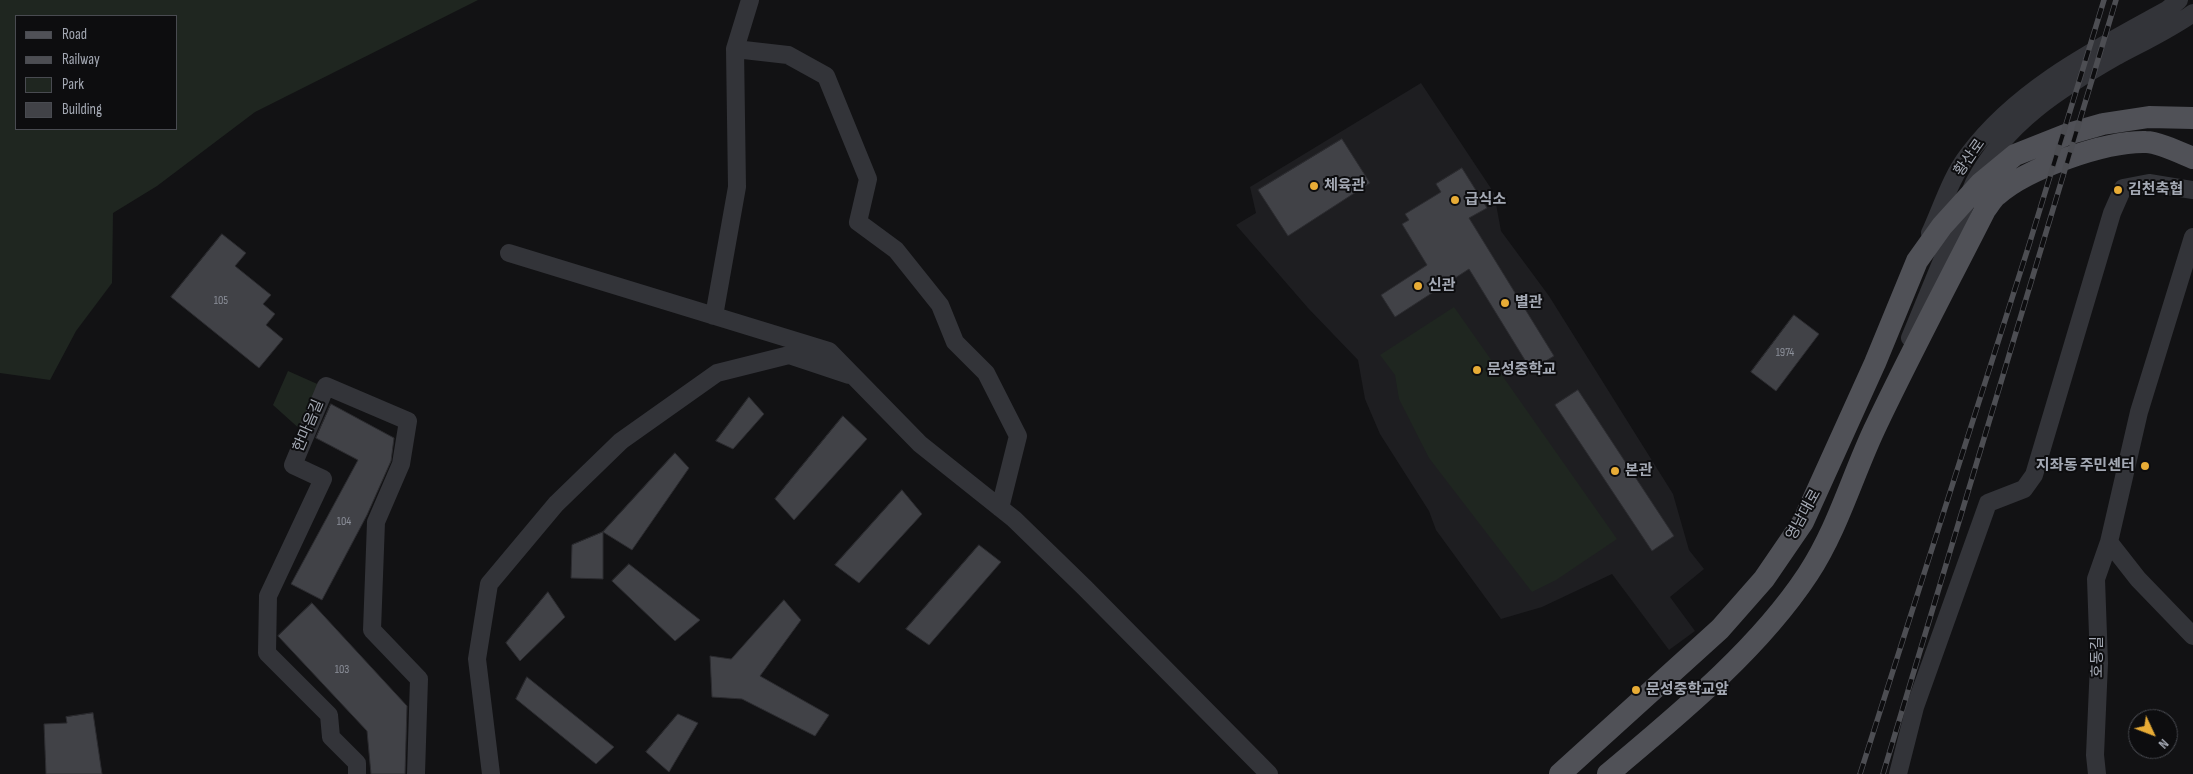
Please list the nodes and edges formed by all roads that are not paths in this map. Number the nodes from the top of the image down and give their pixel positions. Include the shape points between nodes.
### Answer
1 (750, 0) edge
2 (2173, 5) edge
3 (2186, 18) edge
4 (735, 49) junction
5 (2055, 85) junction
6 (2193, 118) edge
7 (2193, 158) edge
8 (2193, 190) edge
9 (1967, 199) junction
10 (2193, 237) edge
11 (509, 253) dead end
12 (1917, 261) junction
13 (714, 316) junction
14 (853, 376) junction
15 (1874, 431) junction
16 (1000, 508) junction
17 (2109, 542) junction
18 (2193, 636) edge
19 (357, 774) edge
20 (416, 774) edge
21 (491, 774) edge
22 (1269, 774) edge
23 (1560, 774) edge
24 (1608, 774) edge
25 (1898, 774) edge
26 (2097, 774) edge

1 - 4 street
2 - 5 street
3 - 5 street via 2116,57
4 - 13 street via 737,187
4 - 16 street via 788,55 826,76 868,179 858,222 896,250 940,305 955,342 986,373 1018,436
5 - 9 street, 황산로 via 2004,138 1984,164
5 - 12 street, 황산로 via 2018,102 1968,155
6 - 9 main road, 영남대로 via 2149,117 2103,124 2068,134 2015,155
7 - 15 main road, 영남대로 via 2148,142 2084,152 2047,166 1996,195 1985,210
8 - 25 street via 2149,183 2123,188 2112,213 2034,475 2024,489 1988,503 1915,707
9 - 12 main road, 영남대로 via 1942,226
9 - 15 street, 영남대로
10 - 17 street, 호동길 via 2139,412
11 - 13 street
12 - 23 main road, 영남대로 via 1803,522 1764,579 1720,629
13 - 14 street via 829,351
14 - 16 street via 920,444
14 - 21 street via 789,355 717,372 622,441 556,504 489,584 478,659
15 - 24 main road, 영남대로 via 1826,543 1787,604 1740,656 1680,714
16 - 22 street via 1085,588
17 - 18 street via 2138,579
17 - 26 street, 호동길 via 2096,580 2099,663
19 - 20 street, 한마음길 via 357,763 331,737 329,715 267,653 268,596 323,479 292,465 326,386 408,421 401,464 376,522 372,630 419,679

